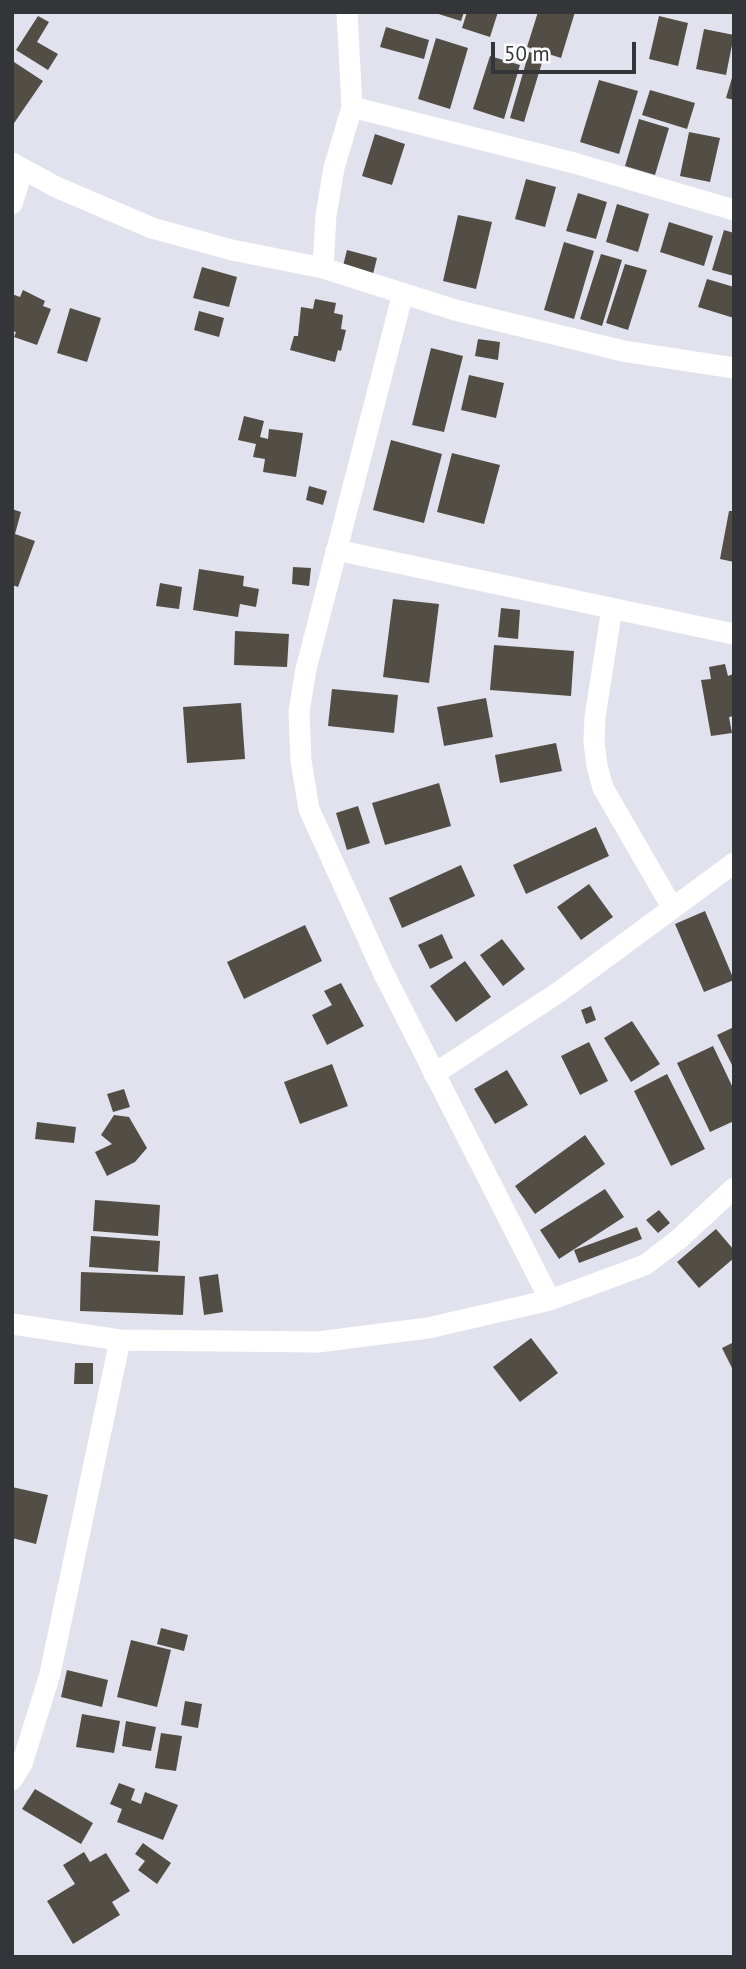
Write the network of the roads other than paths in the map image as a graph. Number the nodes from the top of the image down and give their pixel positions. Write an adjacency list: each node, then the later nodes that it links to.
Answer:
1 (347, 12): 2 (street)
2 (352, 107): 5 (street); 6 (street)
3 (18, 166): 4 (street); 6 (street)
4 (12, 204)
5 (734, 210)
6 (323, 268): 7 (street)
7 (403, 293): 8 (street); 9 (street)
8 (734, 368)
9 (336, 550): 10 (street); 14 (street)
10 (612, 608): 11 (street); 13 (street)
11 (734, 634)
12 (734, 863): 13 (street)
13 (672, 907): 14 (street)
14 (434, 1073): 16 (street)
15 (734, 1188): 16 (street)
16 (550, 1300): 18 (street)
17 (12, 1324): 18 (street)
18 (120, 1340): 19 (street)
19 (12, 1780)

